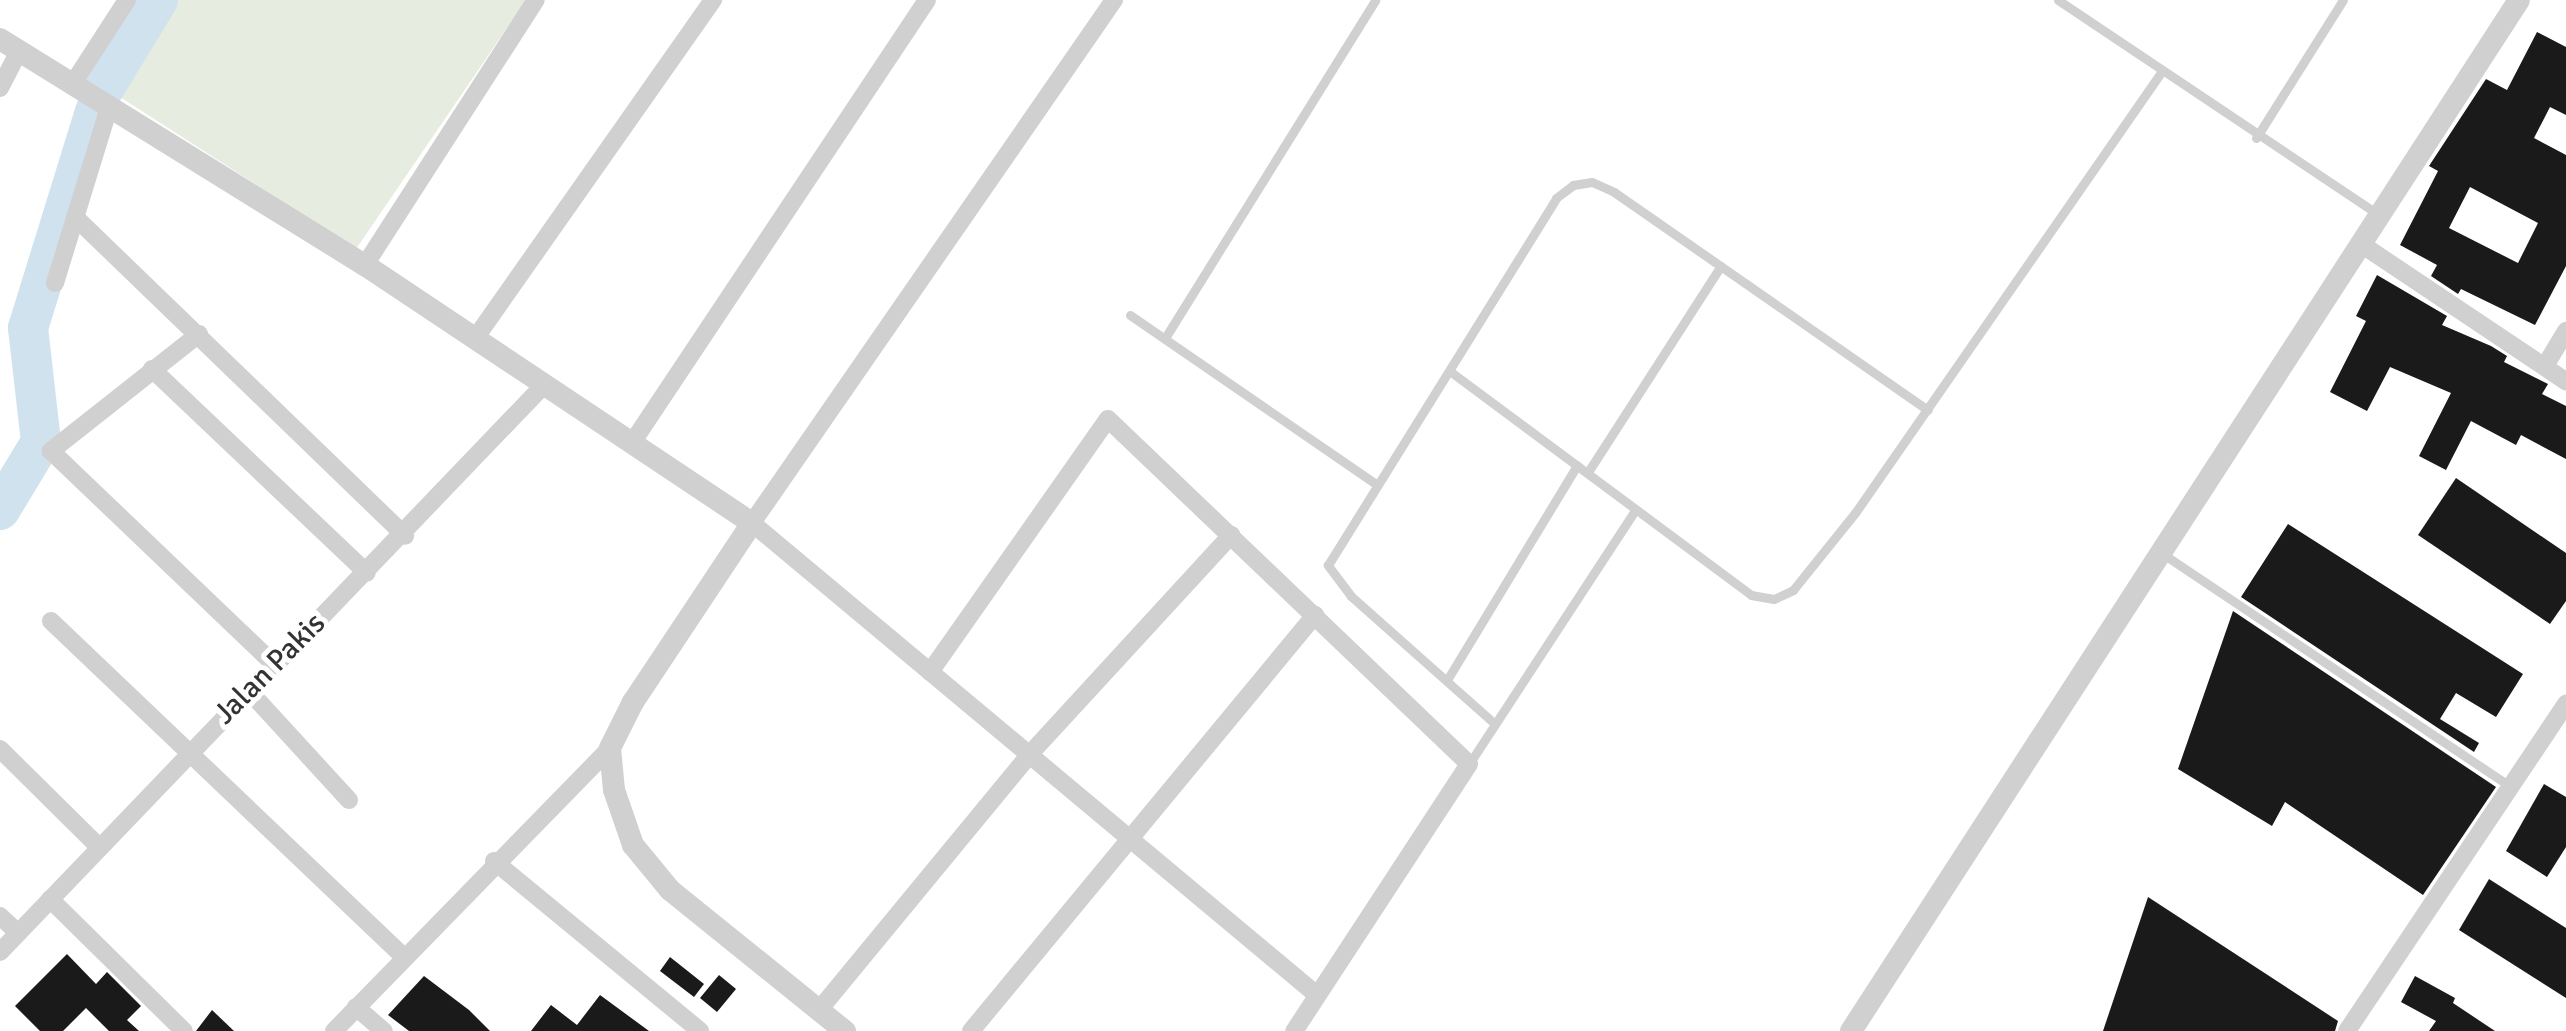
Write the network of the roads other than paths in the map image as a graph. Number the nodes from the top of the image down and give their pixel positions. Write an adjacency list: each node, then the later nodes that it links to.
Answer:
1 (126, 0): 12 (street)
2 (536, 0): 19 (street)
3 (713, 0): 26 (street)
4 (926, 0): 33 (street)
5 (1114, 0): 38 (street)
6 (1375, 0): 25 (lane)
7 (2058, 0): 11 (lane)
8 (2343, 0): 15 (lane)
9 (2519, 0): 16 (street)
10 (9, 45): 12 (street); 13 (street)
11 (2162, 71): 15 (lane); 32 (lane)
12 (72, 85): 14 (street)
13 (0, 88)
14 (109, 107): 17 (street); 19 (street)
15 (2256, 138): 16 (lane)
16 (2379, 216): 18 (street)
17 (75, 218): 21 (street); 24 (street)
18 (2361, 244): 27 (street); 41 (street)
19 (365, 265): 26 (street)
20 (1721, 266): 29 (lane); 32 (lane); 35 (lane)
21 (54, 284)
22 (1130, 315): 25 (lane)
23 (2566, 331): 27 (street)
24 (198, 334): 28 (street); 40 (street)
25 (1165, 338): 36 (lane)
26 (474, 340): 31 (street)
27 (2544, 366): 30 (street)
28 (152, 369): 42 (street); 45 (street)
29 (1451, 372): 34 (lane); 36 (lane)
30 (2566, 381)
31 (542, 388): 33 (street); 40 (street, Jalan Pakis)
32 (1928, 410): 37 (lane)
33 (632, 443): 38 (street)
34 (1577, 465): 35 (lane); 47 (lane)
35 (1588, 472): 37 (lane)
36 (1376, 484): 47 (lane)
37 (1635, 510): 50 (lane)
38 (752, 523): 46 (street); 52 (street)
39 (1231, 535): 43 (street); 46 (street); 54 (street)
40 (405, 536): 42 (street, Jalan Pakis)
41 (2160, 552): 56 (lane); 77 (street)
42 (368, 572): 45 (street, Jalan Pakis)
43 (1314, 615): 55 (street); 58 (street)
44 (51, 621): 53 (street)
45 (273, 663): 48 (street, Jalan Pakis)
46 (930, 672): 54 (street)
47 (1448, 680): 50 (lane)
48 (248, 691): 53 (street, Jalan Pakis); 57 (street)
49 (2566, 704): 56 (street)
50 (1495, 724): 55 (lane)
51 (0, 748): 59 (street)
52 (610, 748): 60 (street); 68 (street)
53 (186, 752): 59 (street, Jalan Pakis); 65 (street)
54 (1029, 755): 58 (street); 68 (street)
55 (1469, 764): 66 (street)
56 (2511, 787): 69 (street)
57 (350, 800)
58 (1130, 841): 66 (street); 75 (street)
59 (99, 847): 61 (street, Jalan Pakis)
60 (494, 861): 65 (street); 73 (street)
61 (50, 899): 63 (street, Jalan Pakis); 70 (street)
62 (0, 916): 63 (street)
63 (18, 932): 64 (street, Jalan Pakis)
64 (0, 952)
65 (404, 957): 67 (street)
66 (1318, 995): 76 (street)
67 (356, 1006): 71 (street); 72 (street)
68 (819, 1010): 74 (street)
69 (2351, 1025): 78 (street)
70 (184, 1031)
71 (334, 1031)
72 (384, 1031)
73 (700, 1031)
74 (845, 1031)
75 (971, 1031)
76 (1294, 1031)
77 (1852, 1031)
78 (2374, 1031)

